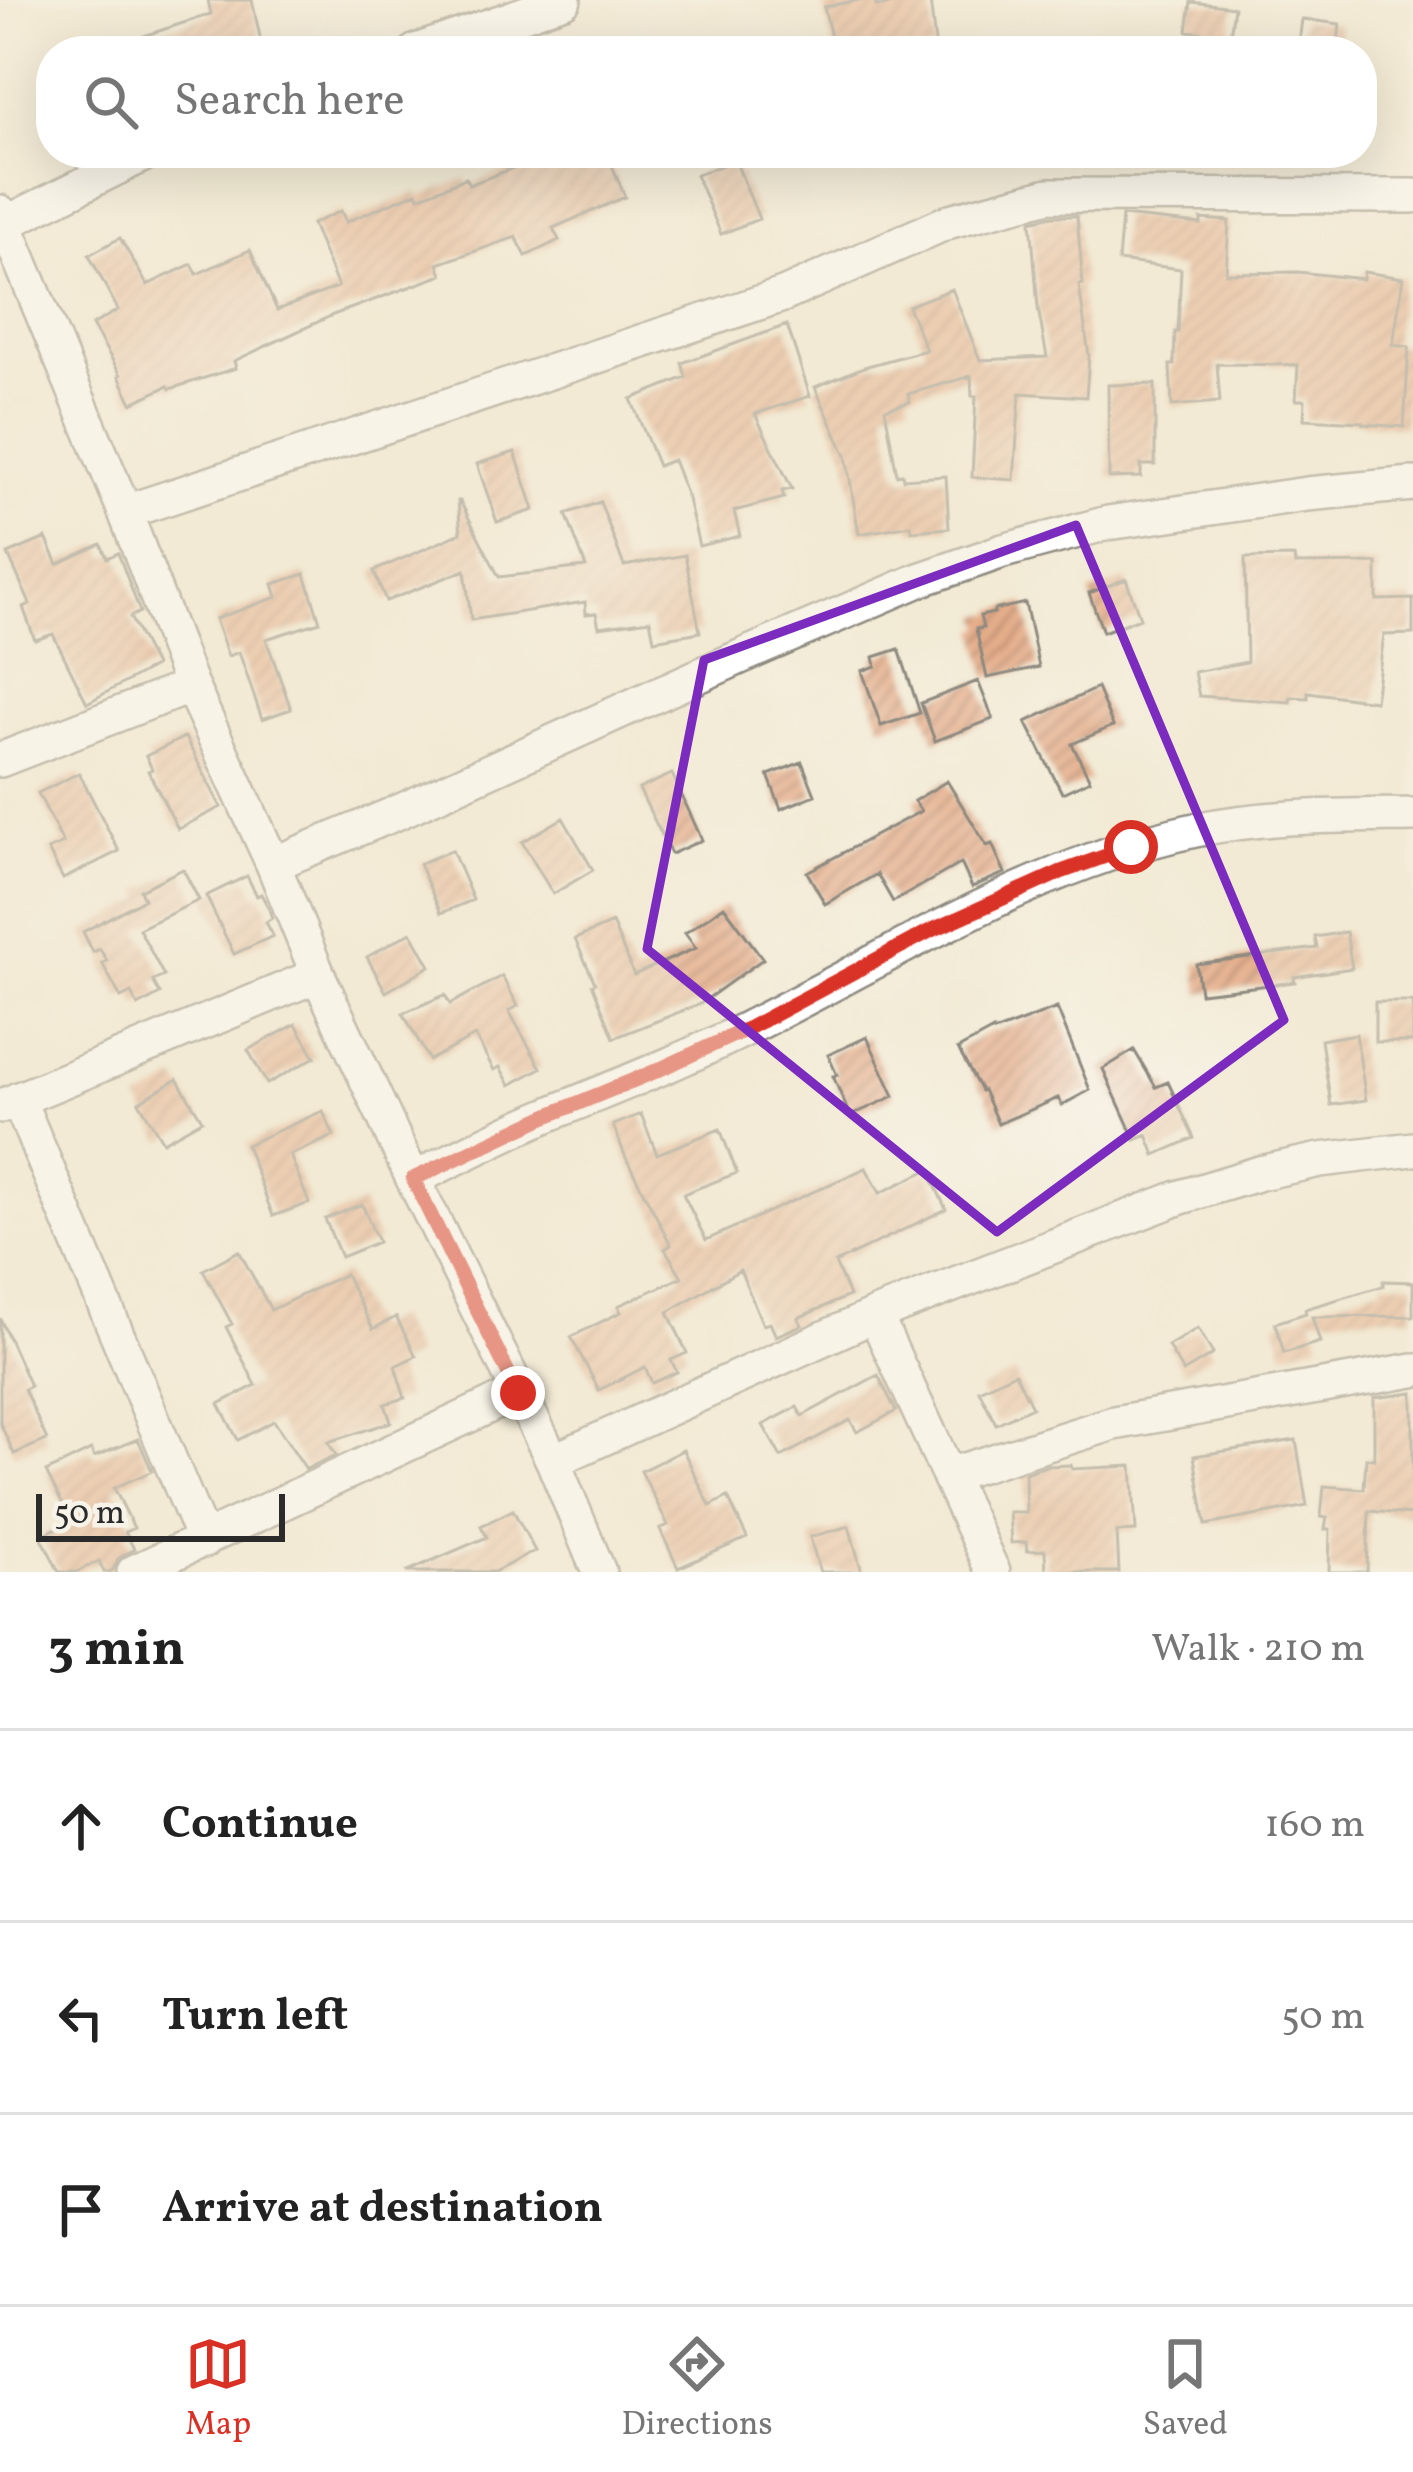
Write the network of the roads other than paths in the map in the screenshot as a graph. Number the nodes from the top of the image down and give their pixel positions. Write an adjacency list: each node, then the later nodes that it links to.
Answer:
1 (564, 0): 2 (street)
2 (460, 36)
3 (115, 168): 5 (street)
4 (1413, 196): 7 (street)
5 (2, 220): 7 (street)
6 (1413, 484): 11 (street)
7 (124, 512): 8 (street)
8 (191, 686): 9 (street); 11 (street)
9 (0, 760)
10 (1413, 814): 15 (street)
11 (273, 864): 12 (street)
12 (318, 975): 13 (street); 15 (street)
13 (9, 1103): 21 (street)
14 (1413, 1149): 16 (street)
15 (413, 1179): 18 (street)
16 (875, 1315): 19 (street); 20 (street)
17 (1413, 1370): 20 (street)
18 (518, 1393): 19 (street); 21 (street)
19 (553, 1461): 23 (street)
20 (949, 1475): 24 (street)
21 (204, 1541): 22 (street)
22 (134, 1572)
23 (599, 1572)
24 (993, 1572)

